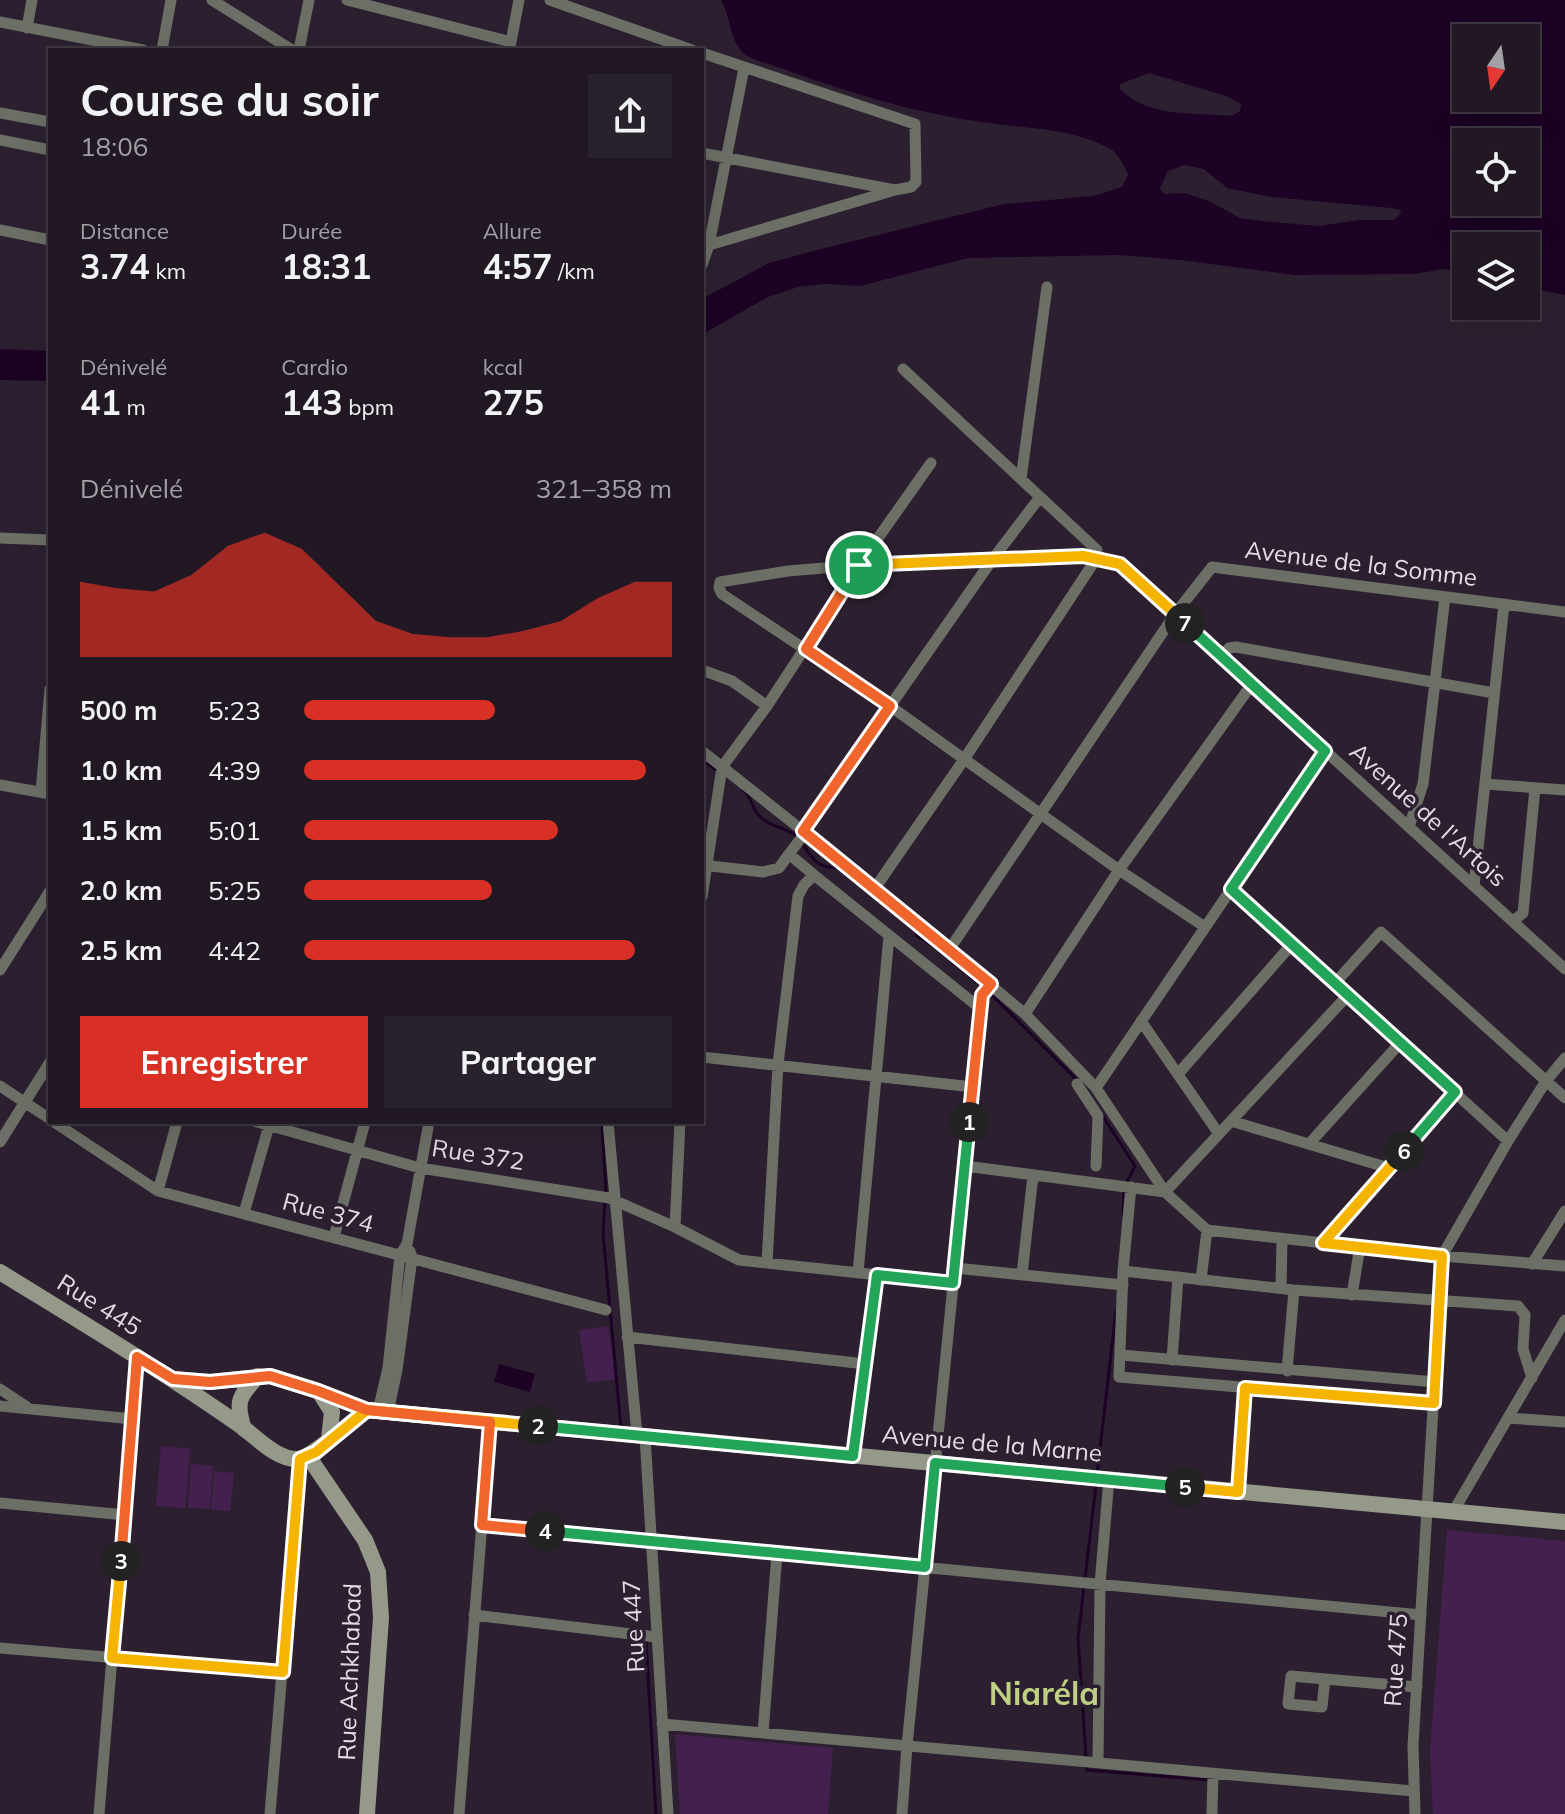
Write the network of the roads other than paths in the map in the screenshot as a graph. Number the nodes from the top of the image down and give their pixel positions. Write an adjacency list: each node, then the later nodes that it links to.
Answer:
1 (32, 0): 9 (street)
2 (171, 0): 12 (street)
3 (212, 0): 13 (street)
4 (309, 0): 14 (street)
5 (347, 0): 10 (street)
6 (519, 0): 10 (street)
7 (550, 0): 15 (street)
8 (0, 22): 9 (street)
9 (27, 28): 11 (street)
10 (510, 46)
11 (132, 48)
12 (162, 48)
13 (289, 48)
14 (299, 48)
15 (686, 48)
16 (704, 54): 17 (street)
17 (744, 68): 23 (street); 24 (street)
18 (0, 113): 19 (street)
19 (48, 122)
20 (0, 140): 21 (street)
21 (48, 150)
22 (704, 153): 23 (street)
23 (726, 158): 24 (street); 27 (street)
24 (895, 190): 27 (street)
25 (0, 230): 26 (street)
26 (48, 240)
27 (706, 244)
28 (1047, 287): 31 (street)
29 (903, 369): 31 (street)
30 (931, 463): 37 (street)
31 (1021, 479): 32 (street)
32 (1040, 497): 35 (street); 36 (street)
33 (0, 538): 34 (street)
34 (48, 540)
35 (1096, 559): 36 (street); 41 (street, Avenue de l'Artois); 53 (street)
36 (992, 560): 37 (street); 49 (street)
37 (859, 565): 42 (street); 42 (street)
38 (1445, 597): 39 (street, Avenue de la Somme); 41 (street, Avenue de la Somme); 45 (street)
39 (1504, 604): 40 (street, Avenue de la Somme); 47 (street)
40 (1565, 612)
41 (1175, 614): 43 (street, Avenue de l'Artois); 60 (street)
42 (806, 649): 48 (street); 49 (street)
43 (1221, 656): 45 (street); 46 (street, Avenue de l'Artois)
44 (704, 671): 48 (street)
45 (1436, 683): 47 (street); 61 (street)
46 (1252, 684): 51 (street, Avenue de l'Artois); 65 (street)
47 (1494, 693): 55 (street)
48 (767, 706): 54 (street)
49 (890, 706): 53 (street); 62 (street)
50 (48, 741): 59 (street)
51 (1325, 751): 61 (street, Avenue de l'Artois); 69 (street)
52 (704, 754): 54 (street)
53 (965, 758): 60 (street); 68 (street)
54 (720, 774): 62 (street); 64 (street)
55 (1485, 784): 57 (street); 67 (street)
56 (0, 785): 59 (street)
57 (1535, 788): 58 (street); 71 (street)
58 (1565, 790)
59 (46, 793)
60 (1040, 813): 65 (street); 75 (street)
61 (1409, 827): 67 (street, Avenue de l'Artois)
62 (804, 832): 63 (street); 68 (street)
63 (789, 854): 64 (street); 66 (street)
64 (704, 865)
65 (1119, 870): 72 (street); 82 (street)
66 (814, 875): 73 (street); 87 (street)
67 (1474, 886): 71 (street, Avenue de l'Artois)
68 (875, 888): 75 (street)
69 (1231, 889): 72 (street); 74 (street)
70 (48, 894): 77 (street)
71 (1513, 921): 76 (street, Avenue de l'Artois)
72 (1205, 927): 83 (street)
73 (889, 936): 81 (street); 90 (street)
74 (1292, 944): 78 (street); 89 (street)
75 (949, 950): 79 (street)
76 (1565, 969)
77 (0, 970)
78 (1335, 983): 80 (street); 91 (street)
79 (987, 989): 81 (street); 82 (street)
80 (1348, 995): 84 (street); 101 (street)
81 (981, 1009): 94 (street)
82 (1025, 1014): 95 (street)
83 (1141, 1021): 89 (street); 95 (street)
84 (1400, 1043): 96 (street); 113 (street)
85 (704, 1057): 87 (street)
86 (1565, 1058): 91 (street)
87 (778, 1064): 90 (street); 134 (street)
88 (48, 1067): 98 (street)
89 (1178, 1074): 110 (street)
90 (875, 1076): 94 (street); 140 (street)
91 (1546, 1081): 97 (street); 111 (street)
92 (1077, 1084): 99 (street)
93 (0, 1086): 98 (street, Rue 374)
94 (973, 1087): 115 (street)
95 (1096, 1088): 99 (street)
96 (1455, 1092): 111 (street); 118 (street)
97 (1565, 1098)
98 (25, 1103): 100 (street, Rue 374); 112 (street)
99 (1104, 1112): 116 (street); 122 (street)
100 (48, 1118)
101 (1231, 1121): 110 (street); 113 (street)
102 (57, 1124): 121 (street, Rue 374)
103 (176, 1124): 121 (street)
104 (265, 1124): 125 (street)
105 (268, 1124): 114 (street, Rue 372)
106 (364, 1124): 114 (street)
107 (429, 1124): 117 (street)
108 (608, 1124): 123 (street, Rue 447)
109 (680, 1124): 126 (street)
110 (1219, 1134): 122 (street)
111 (1508, 1141): 133 (street)
112 (0, 1142)
113 (1309, 1144): 118 (street)
114 (357, 1150): 117 (street, Rue 372); 128 (street)
115 (965, 1166): 119 (street); 137 (street)
116 (1096, 1166)
117 (420, 1168): 123 (street, Rue 372); 132 (street)
118 (1389, 1168): 130 (street)
119 (1033, 1175): 120 (street); 142 (street)
120 (1131, 1187): 122 (street); 138 (street)
121 (158, 1191): 125 (street, Rue 374)
122 (1165, 1192): 127 (street)
123 (609, 1198): 126 (street, Rue 372); 153 (street, Rue 447)
124 (1565, 1211): 135 (street)
125 (244, 1213): 128 (street, Rue 374)
126 (675, 1227): 134 (street, Rue 372)
127 (1207, 1230): 129 (street); 144 (street)
128 (334, 1237): 132 (street, Rue 374)
129 (1282, 1239): 130 (street); 147 (street)
130 (1323, 1243): 131 (street)
131 (1360, 1246): 133 (street); 149 (street)
132 (407, 1252): 151 (street, Rue 374); 169 (street)
133 (1442, 1256): 135 (street); 150 (street, Rue 475)
134 (767, 1263): 140 (street, Rue 372)
135 (1532, 1264): 136 (street)
136 (1565, 1266)
137 (955, 1268): 142 (street); 145 (street)
138 (1123, 1271): 143 (street); 146 (street)
139 (0, 1272): 155 (street, Rue 445)
140 (858, 1273): 141 (street, Rue 372)
141 (877, 1275): 145 (street, Rue 372); 157 (street)
142 (1022, 1275): 146 (street)
143 (1178, 1277): 144 (street); 156 (street)
144 (1201, 1280): 147 (street)
145 (953, 1283): 179 (street)
146 (1123, 1285): 154 (street)
147 (1281, 1288): 148 (street)
148 (1294, 1290): 149 (street); 158 (street)
149 (1352, 1295): 150 (street)
150 (1440, 1302): 160 (street); 162 (street, Rue 475)
151 (606, 1310)
152 (1565, 1320): 160 (street)
153 (627, 1337): 157 (street); 175 (street, Rue 447)
154 (1121, 1355): 156 (street); 163 (street)
155 (137, 1357): 161 (street, Rue 445); 171 (street)
156 (1172, 1360): 158 (street)
157 (865, 1364): 177 (street)
158 (1287, 1371): 162 (street)
159 (258, 1376): 161 (street); 165 (street); 174 (street)
160 (1532, 1378): 170 (street)
161 (173, 1379): 174 (street, Rue 445)
162 (1436, 1382): 166 (street, Rue 475)
163 (1245, 1388): 166 (street); 181 (street)
164 (0, 1389): 168 (street)
165 (318, 1391): 169 (street, Avenue de la Marne); 176 (street)
166 (1434, 1403): 183 (street, Rue 475)
167 (0, 1406): 168 (street)
168 (31, 1409): 171 (street)
169 (378, 1411): 172 (street, Avenue de la Marne); 176 (street)
170 (1508, 1418): 173 (street); 184 (street)
171 (133, 1419): 185 (street)
172 (490, 1422): 175 (street, Avenue de la Marne); 187 (street)
173 (1565, 1422)
174 (244, 1429): 178 (street)
175 (641, 1436): 177 (street, Avenue de la Marne); 188 (street, Rue 447)
176 (329, 1439): 178 (street)
177 (853, 1456): 179 (street, Avenue de la Marne)
178 (304, 1457): 197 (street); 208 (street, Rue Achkhabad)
179 (935, 1463): 180 (street, Avenue de la Marne); 190 (street)
180 (1109, 1479): 181 (street, Avenue de la Marne); 191 (street)
181 (1238, 1492): 183 (street, Avenue de la Marne)
182 (0, 1503): 185 (street)
183 (1428, 1509): 184 (street, Avenue de la Marne); 193 (street, Rue 475)
184 (1453, 1512): 186 (street, Avenue de la Marne)
185 (125, 1515): 196 (street)
186 (1565, 1522)
187 (482, 1525): 188 (street); 192 (street)
188 (651, 1541): 189 (street); 194 (street, Rue 447)
189 (777, 1553): 190 (street); 201 (street)
190 (925, 1567): 191 (street); 202 (street)
191 (1100, 1584): 193 (street); 203 (street)
192 (474, 1615): 194 (street); 209 (street)
193 (1421, 1615): 199 (street, Rue 475)
194 (656, 1637): 200 (street, Rue 447)
195 (0, 1648): 196 (street)
196 (112, 1658): 197 (street); 206 (street)
197 (283, 1672): 207 (street)
198 (1325, 1679): 199 (street)
199 (1417, 1687): 205 (street, Rue 475)
200 (662, 1724): 201 (street); 210 (street, Rue 447)
201 (763, 1733): 202 (street)
202 (907, 1746): 203 (street); 211 (street)
203 (1098, 1763): 204 (street)
204 (1213, 1774): 205 (street); 212 (street)
205 (1413, 1791): 213 (street, Rue 475)
206 (99, 1814)
207 (270, 1814)
208 (367, 1814)
209 (459, 1814)
210 (668, 1814)
211 (902, 1814)
212 (1212, 1814)
213 (1415, 1814)

